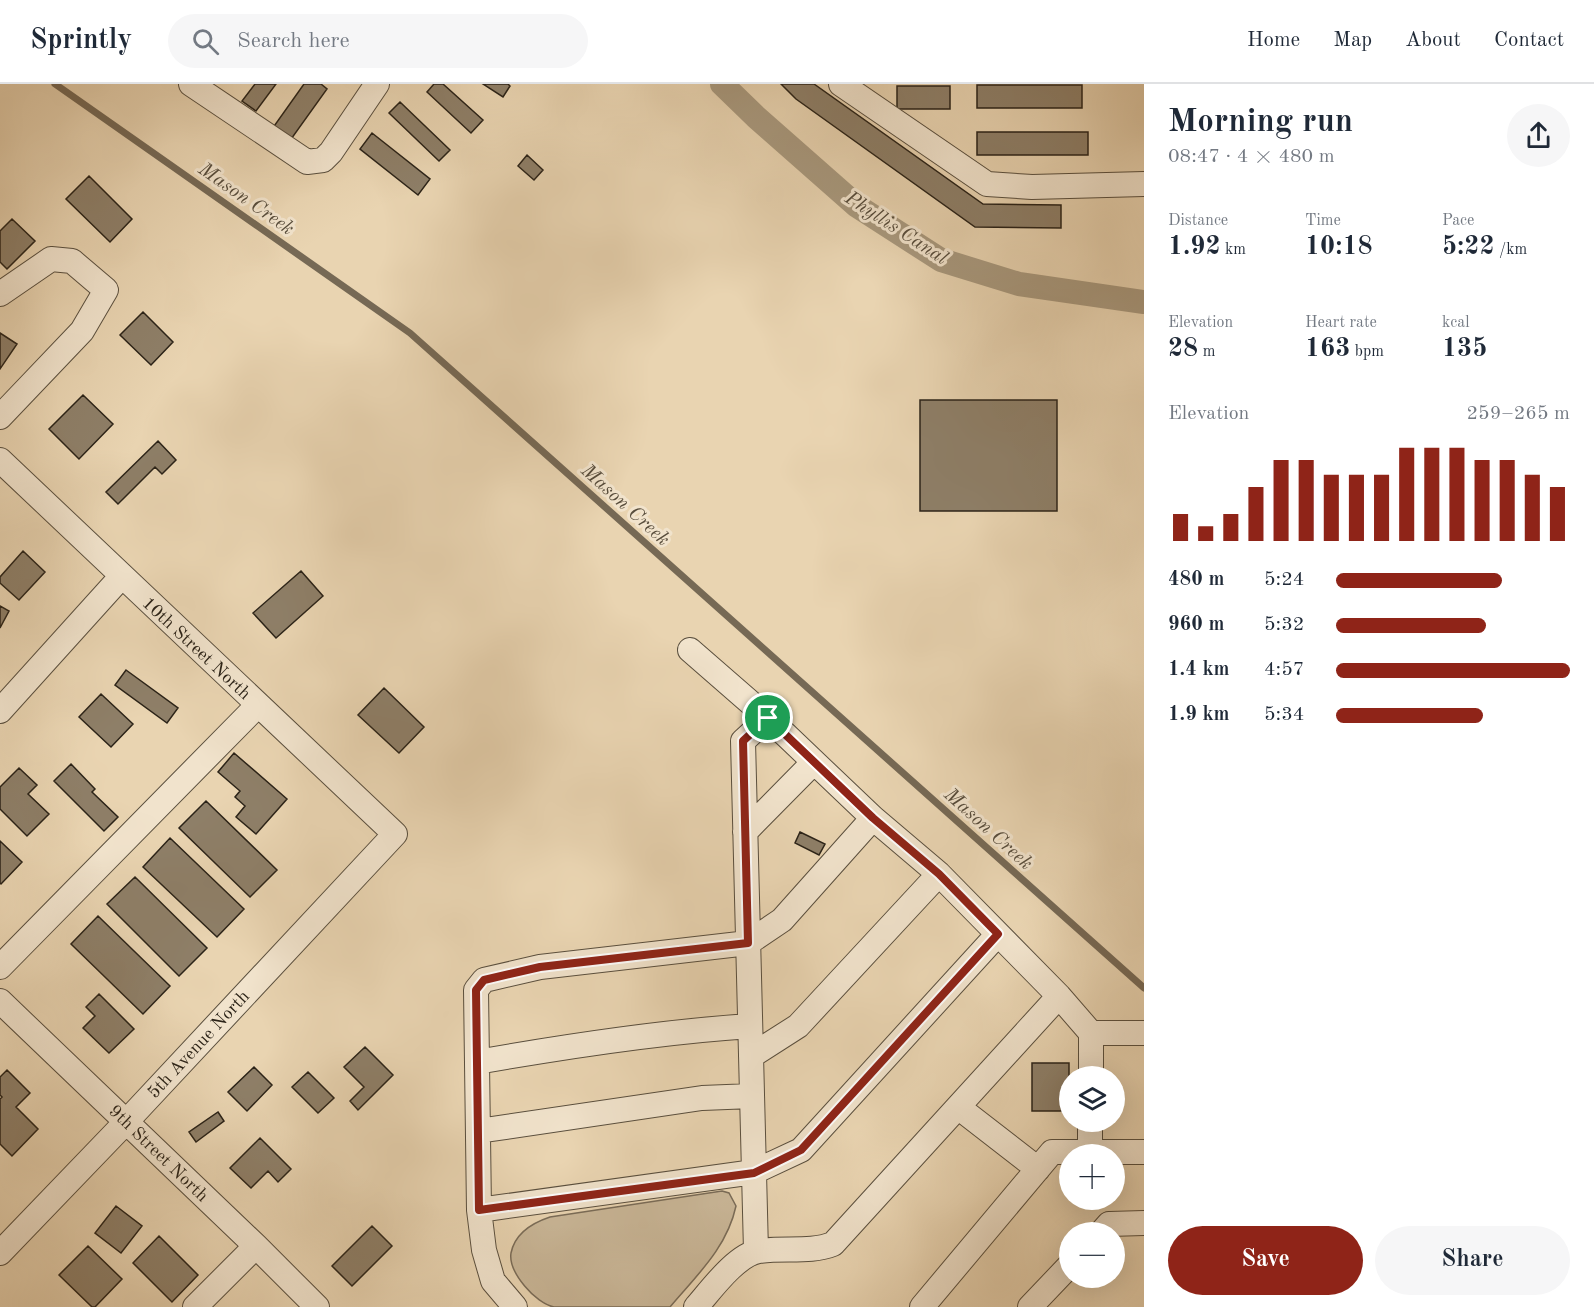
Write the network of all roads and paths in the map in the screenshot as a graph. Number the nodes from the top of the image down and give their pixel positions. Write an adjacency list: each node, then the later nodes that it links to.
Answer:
1 (191, 84): 2 (street)
2 (377, 84)
3 (841, 84): 4 (street)
4 (1144, 184)
5 (0, 294): 6 (street)
6 (0, 417)
7 (0, 460): 8 (street, 10th Street North)
8 (121, 577): 10 (street, 10th Street North); 11 (street)
9 (690, 650): 12 (street)
10 (258, 705): 16 (street, 10th Street North); 20 (street)
11 (0, 711)
12 (768, 718): 13 (street); 15 (street)
13 (814, 762): 14 (street); 15 (street)
14 (873, 818): 17 (street); 19 (street)
15 (745, 832): 19 (street)
16 (395, 834): 31 (street, 5th Avenue North)
17 (939, 874): 18 (street); 26 (street)
18 (998, 934): 21 (street); 37 (street)
19 (748, 943): 23 (street); 27 (street)
20 (0, 967)
21 (1059, 996): 24 (street); 30 (street)
22 (0, 1001): 31 (street, 9th Street North)
23 (750, 1026): 26 (street); 27 (street)
24 (1091, 1033): 25 (street); 28 (street)
25 (1144, 1033)
26 (751, 1056): 29 (street)
27 (477, 1062): 32 (street)
28 (1091, 1066)
29 (752, 1096): 32 (street); 37 (street)
30 (958, 1107): 36 (street); 42 (street)
31 (126, 1122): 41 (street, 9th Street North); 43 (street, 5th Avenue North)
32 (478, 1131): 38 (street)
33 (1059, 1152): 36 (street)
34 (1125, 1152): 35 (street)
35 (1144, 1152)
36 (1038, 1169): 49 (street)
37 (754, 1173): 38 (street); 42 (street)
38 (479, 1210): 47 (street)
39 (1144, 1223): 40 (street)
40 (1125, 1224)
41 (256, 1245): 45 (street); 46 (street, 9th Street North)
42 (756, 1251): 48 (street)
43 (0, 1253)
44 (1059, 1277): 50 (street)
45 (195, 1307)
46 (317, 1307)
47 (514, 1307)
48 (696, 1307)
49 (922, 1307)
50 (1030, 1307)

